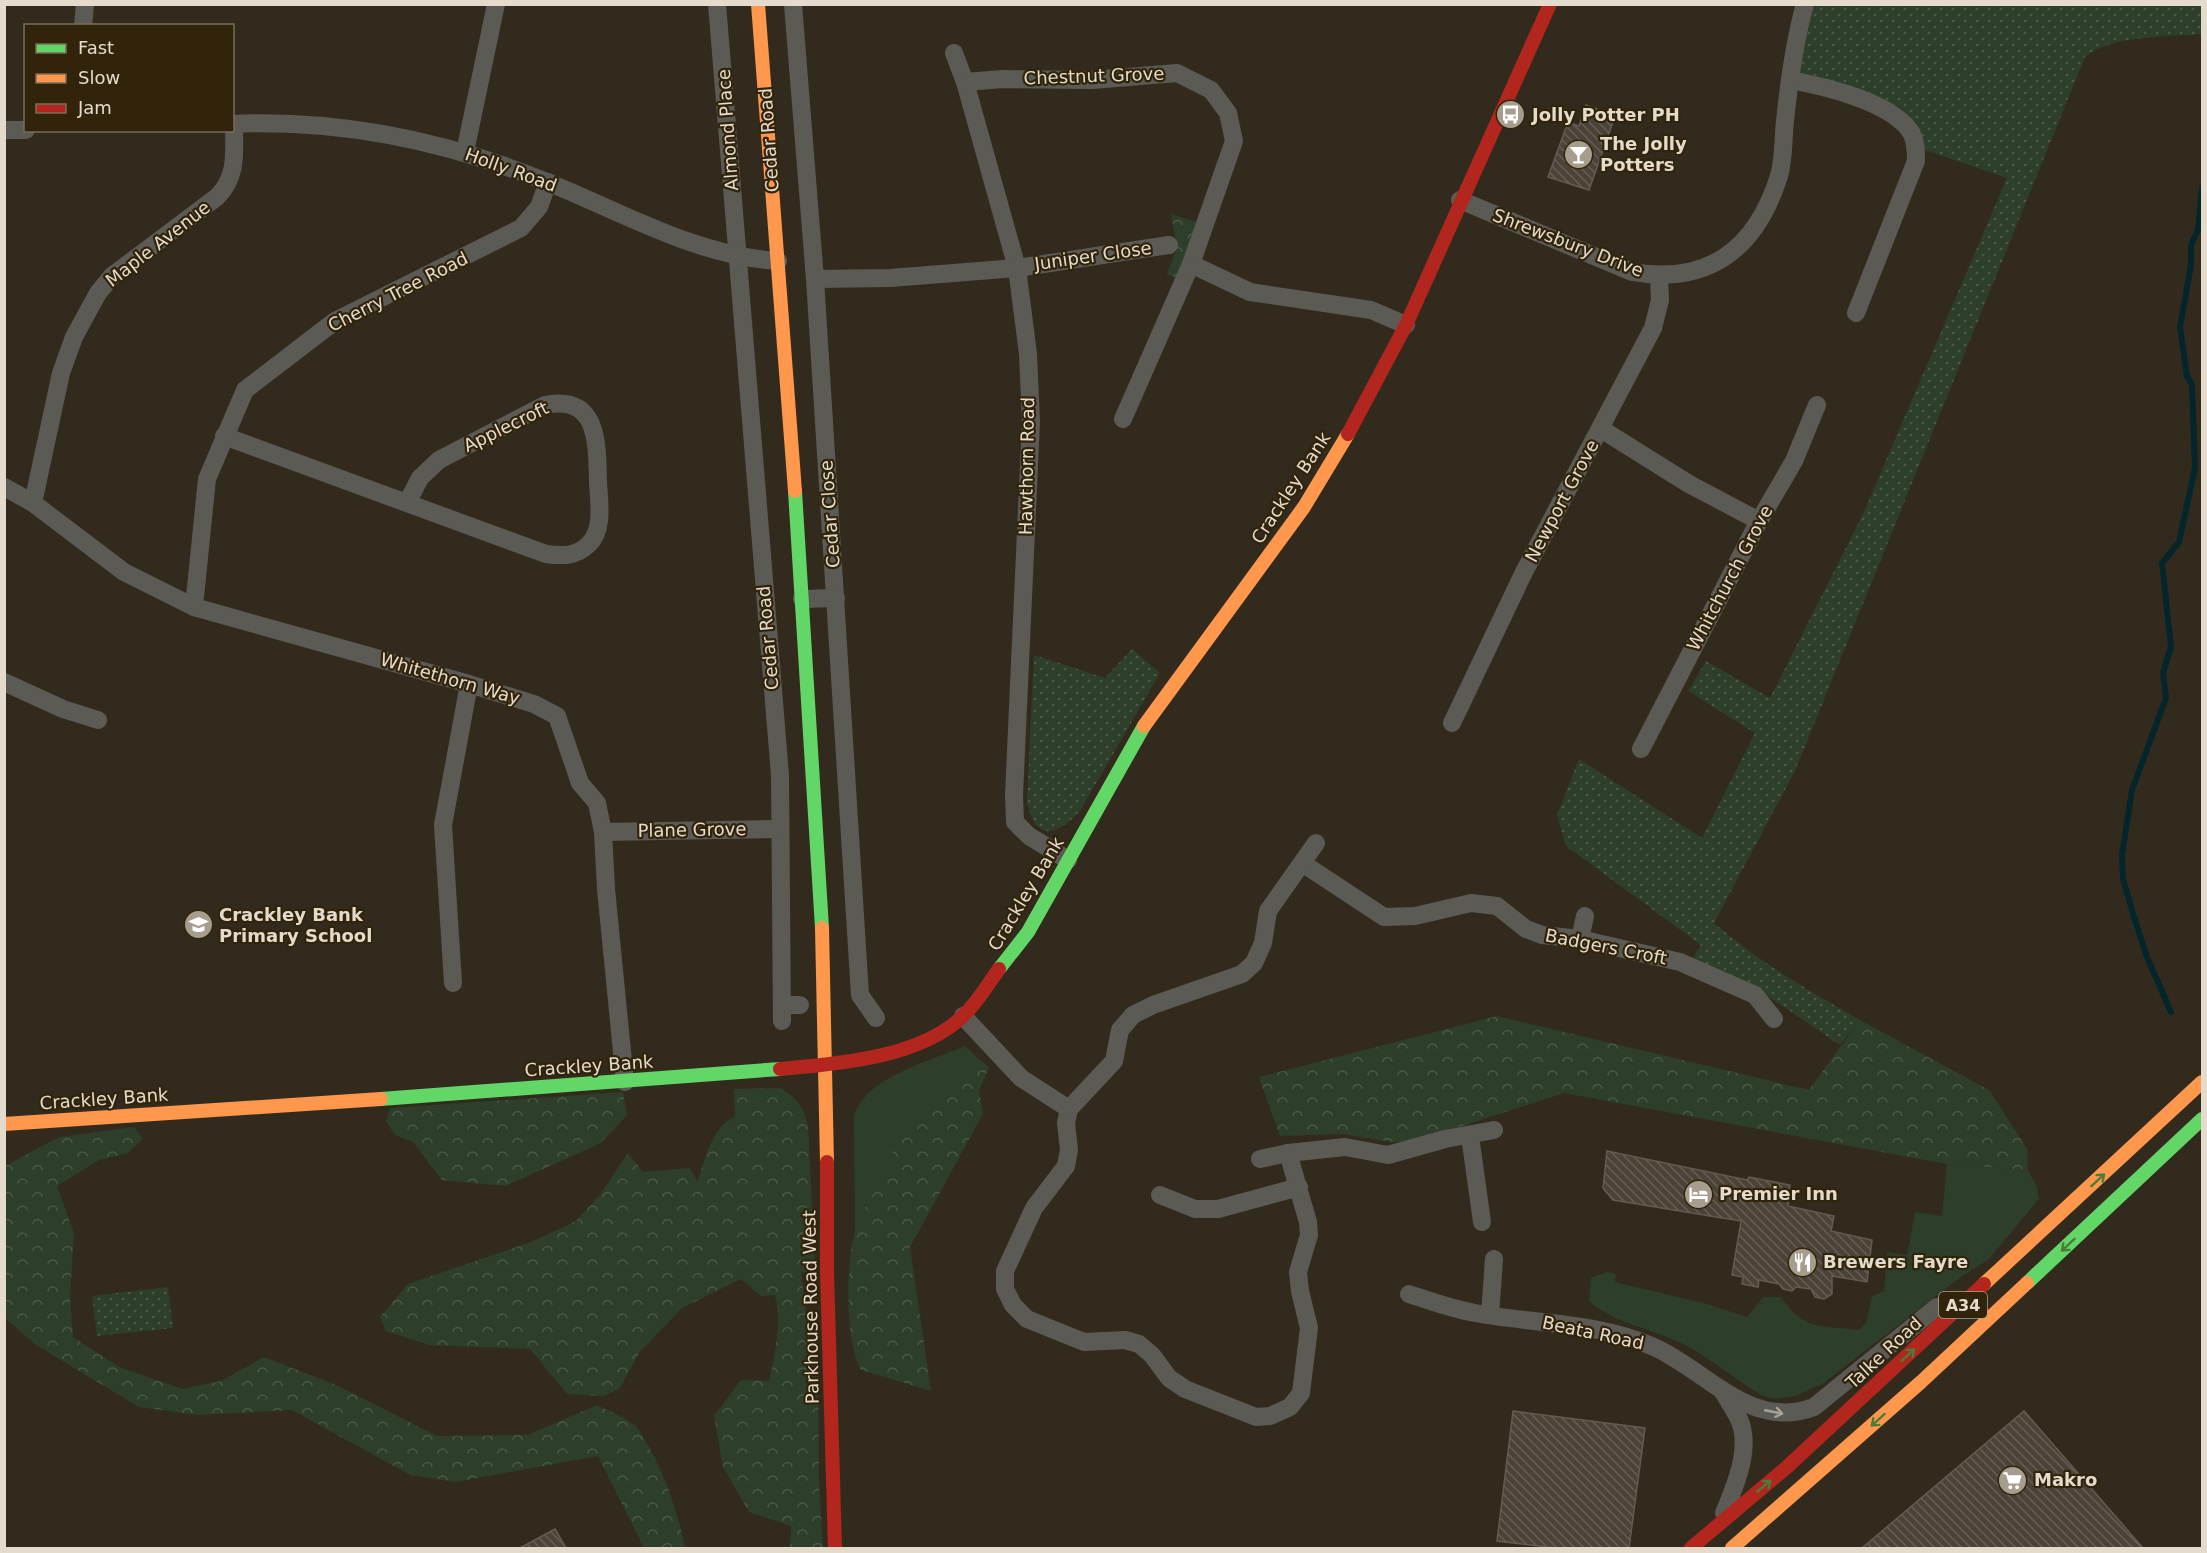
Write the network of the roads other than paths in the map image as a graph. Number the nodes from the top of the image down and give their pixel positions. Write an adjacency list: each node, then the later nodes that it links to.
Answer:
1 (85, 4): 8 (street)
2 (496, 4): 16 (street)
3 (717, 4): 20 (street, Almond Place)
4 (758, 4): 21 (main road, Cedar Road)
5 (793, 4): 25 (street, Cedar Close)
6 (1550, 4): 18 (main road, Crackley Bank)
7 (1805, 4): 10 (street, Shrewsbury Drive)
8 (83, 24)
9 (954, 53): 11 (street, Hawthorn Road)
10 (1790, 80): 24 (street, Shrewsbury Drive); 26 (street)
11 (965, 82): 22 (street, Chestnut Grove); 23 (street, Hawthorn Road)
12 (234, 124): 16 (street, Holly Road)
13 (4, 130): 14 (street)
14 (24, 130)
15 (233, 132): 33 (street, Maple Avenue)
16 (465, 152): 17 (street, Holly Road)
17 (548, 182): 20 (street, Holly Road); 31 (street, Cherry Tree Road)
18 (1460, 200): 24 (street, Shrewsbury Drive); 27 (main road, Crackley Bank)
19 (1168, 245): 23 (street, Juniper Close)
20 (737, 256): 21 (street, Holly Road); 44 (street, Cedar Road)
21 (778, 261): 37 (main road, Cedar Road)
22 (1191, 264): 27 (street); 29 (street, Chestnut Grove)
23 (1017, 268): 25 (street); 47 (street, Hawthorn Road)
24 (1659, 276): 30 (street, Newport Grove)
25 (815, 279): 36 (street, Cedar Close)
26 (1856, 314)
27 (1406, 325): 47 (main road, Crackley Bank)
28 (1817, 405): 35 (street, Whitchurch Grove)
29 (1123, 419)
30 (1601, 429): 35 (street); 42 (street, Newport Grove)
31 (224, 436): 34 (street, Applecroft); 38 (street, Cherry Tree Road)
32 (4, 487): 33 (street, Whitethorn Way)
33 (33, 503): 38 (street, Whitethorn Way)
34 (407, 503): 34 (street, Applecroft)
35 (1759, 521): 43 (street, Whitchurch Grove)
36 (836, 598): 37 (street, Cedar Road); 54 (street, Cedar Close)
37 (802, 599): 56 (main road, Cedar Road)
38 (194, 607): 40 (street, Whitethorn Way)
39 (4, 682): 41 (street)
40 (469, 684): 45 (street, Whitethorn Way); 51 (street)
41 (98, 720)
42 (1452, 723)
43 (1641, 749)
44 (780, 829): 45 (street, Plane Grove); 52 (street, Cedar Road)
45 (603, 832): 57 (street, Whitethorn Way)
46 (1316, 843): 48 (street)
47 (1068, 860): 53 (main road, Crackley Bank)
48 (1302, 862): 50 (street, Badgers Croft); 59 (street)
49 (1585, 916): 50 (street)
50 (1580, 939): 55 (street, Badgers Croft)
51 (453, 983)
52 (800, 1005)
53 (963, 1016): 56 (main road, Crackley Bank); 59 (street)
54 (876, 1018)
55 (1774, 1019)
56 (827, 1065): 57 (main road, Crackley Bank); 75 (main road, Parkhouse Road West)
57 (626, 1082): 61 (main road, Crackley Bank)
58 (2202, 1082): 68 (main road, Talke Road / A34, one-way to 58)
59 (1069, 1109): 66 (street)
60 (2202, 1119): 77 (main road, A34, one-way to 77)
61 (4, 1124)
62 (1494, 1130): 63 (street)
63 (1470, 1136): 64 (street); 69 (street)
64 (1288, 1153): 65 (street); 66 (street)
65 (1260, 1159)
66 (1299, 1187): 67 (street)
67 (1160, 1195)
68 (2076, 1202): 73 (street, Beata Road, one-way to 68); 74 (main road, Talke Road / A34, one-way to 68)
69 (1482, 1222)
70 (1494, 1259): 72 (street)
71 (1408, 1294): 72 (street, Beata Road)
72 (1490, 1315): 73 (street, Beata Road)
73 (1721, 1389): 74 (street, Beata Road)
74 (1719, 1524): 76 (main road, Talke Road / A34)
75 (835, 1548)
76 (1691, 1548)
77 (1732, 1548)

